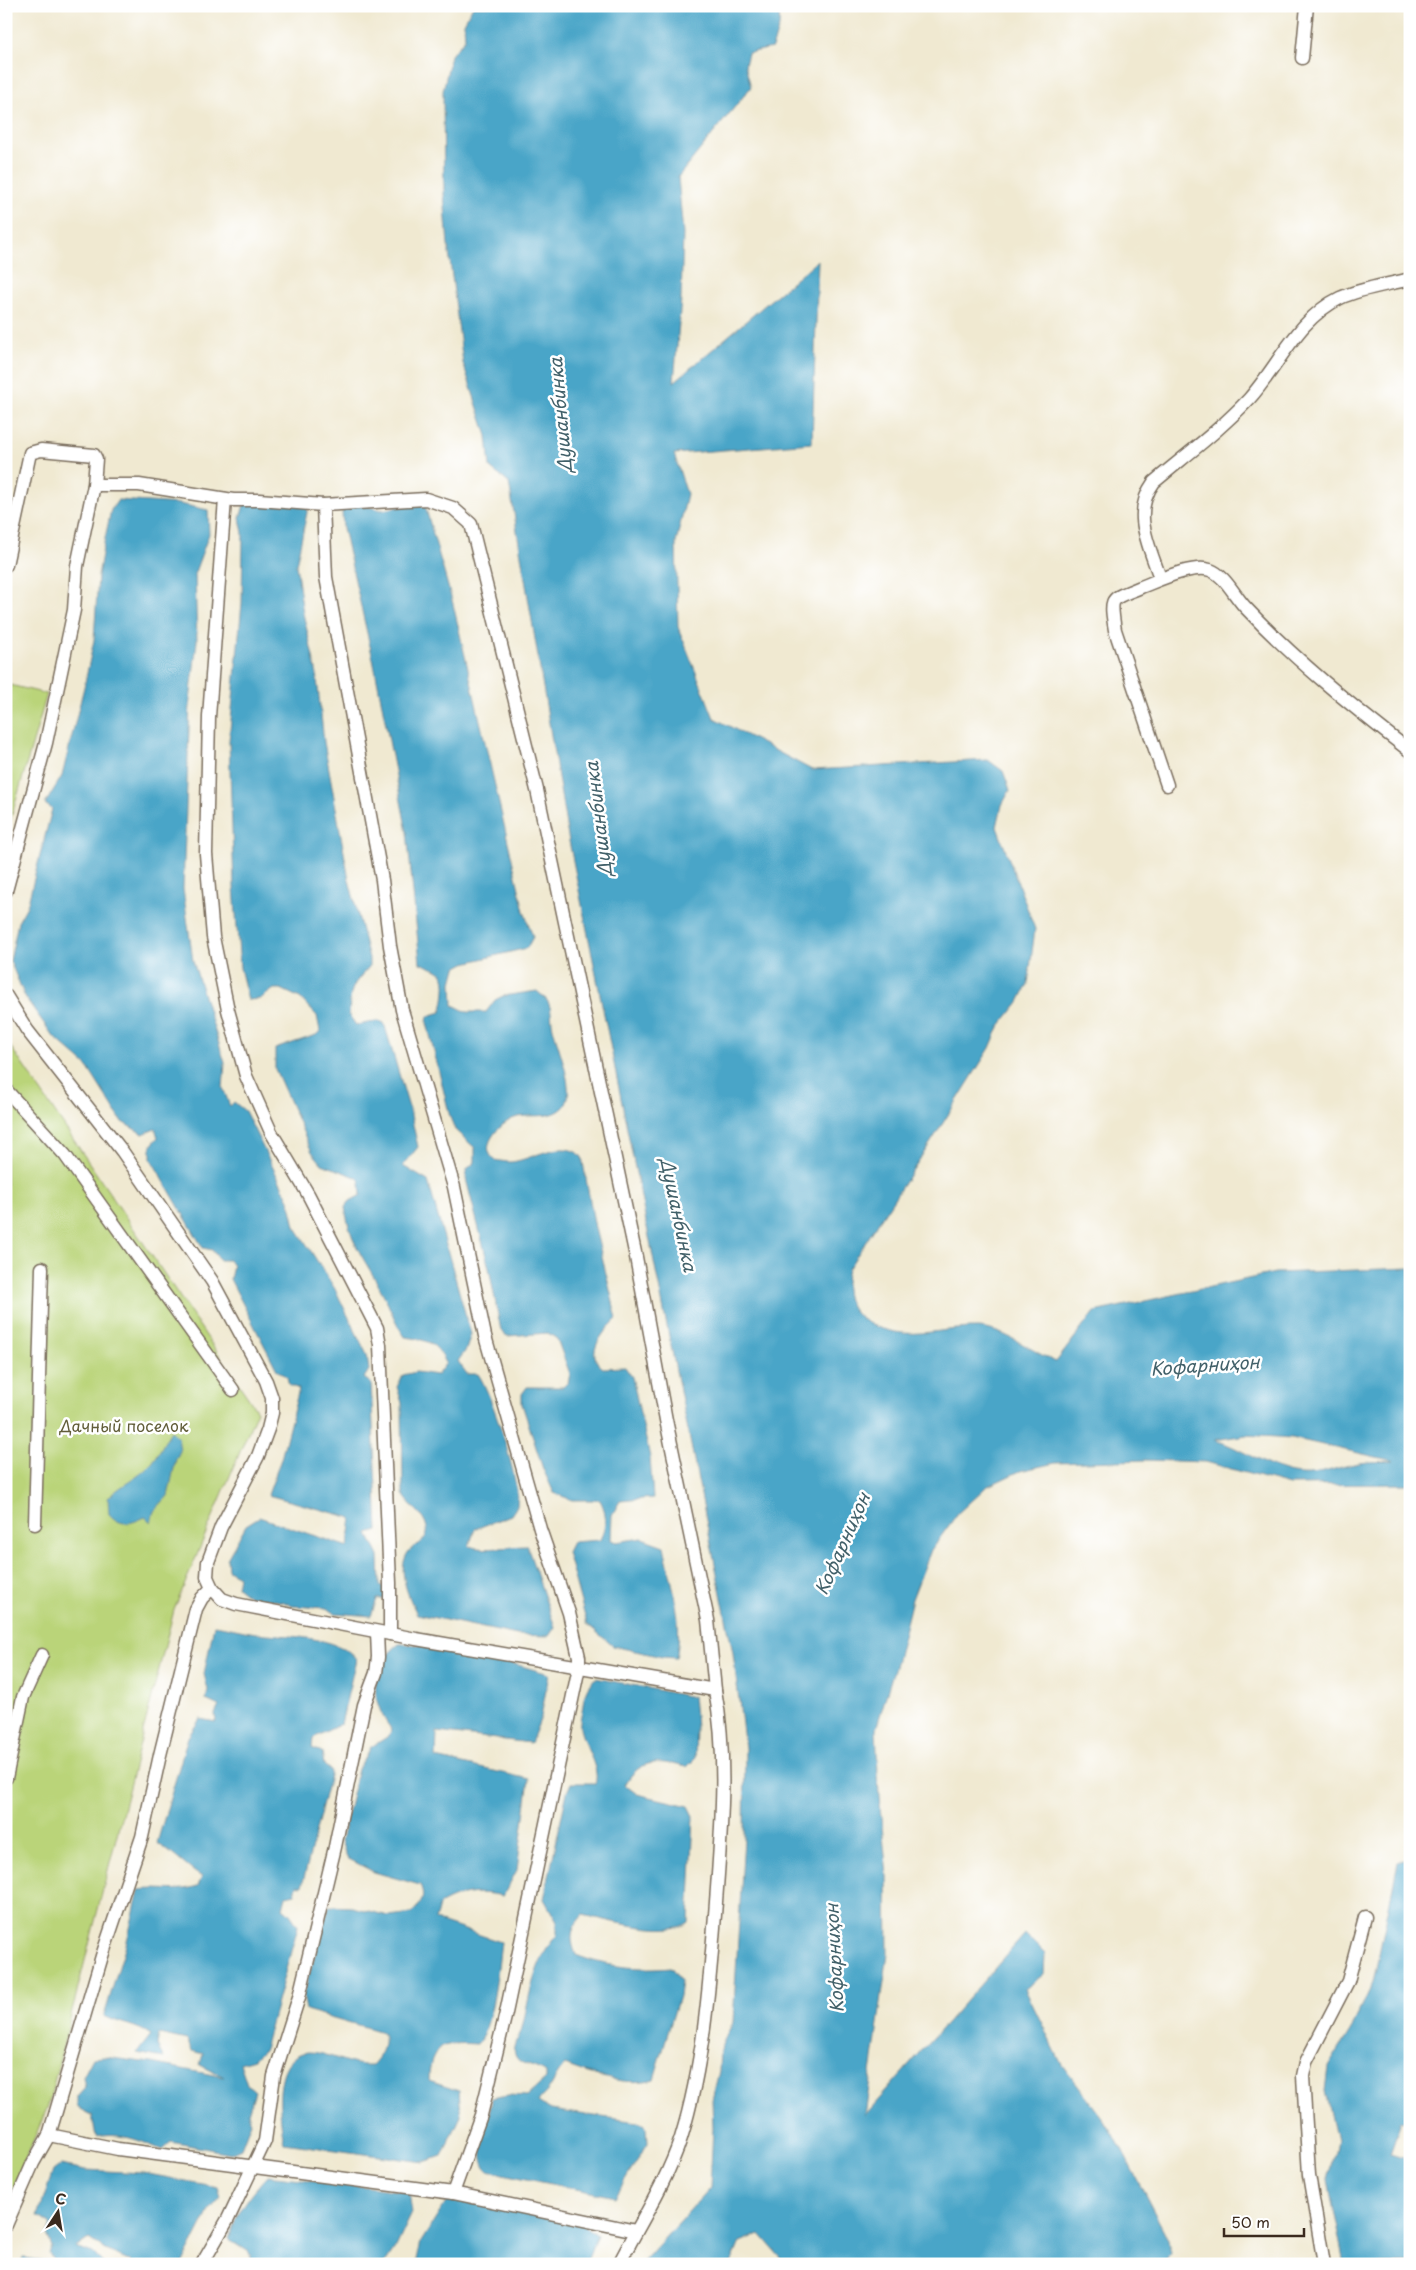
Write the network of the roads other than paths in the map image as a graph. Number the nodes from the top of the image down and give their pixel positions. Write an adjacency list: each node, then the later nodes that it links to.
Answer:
1 (1307, 6): 2 (street)
2 (1302, 58)
3 (1410, 279): 8 (street)
4 (94, 485): 5 (street); 7 (street); 11 (street)
5 (225, 499): 6 (street); 18 (street)
6 (323, 504): 20 (street); 21 (street)
7 (6, 565)
8 (1160, 578): 9 (street); 10 (street)
9 (1410, 750)
10 (1167, 785)
11 (6, 891)
12 (6, 996): 17 (street)
13 (6, 1090): 15 (street)
14 (42, 1268): 16 (street)
15 (233, 1390)
16 (35, 1524)
17 (212, 1588): 18 (street); 24 (street)
18 (383, 1633): 20 (street); 25 (street)
19 (42, 1655): 22 (street)
20 (579, 1667): 21 (street); 26 (street)
21 (715, 1690): 28 (street)
22 (6, 1778)
23 (1365, 1917): 31 (street)
24 (49, 2134): 25 (street); 27 (street)
25 (253, 2167): 26 (street); 29 (street)
26 (453, 2193): 28 (street)
27 (6, 2226)
28 (636, 2231): 30 (street)
29 (202, 2264)
30 (619, 2264)
31 (1324, 2264)

